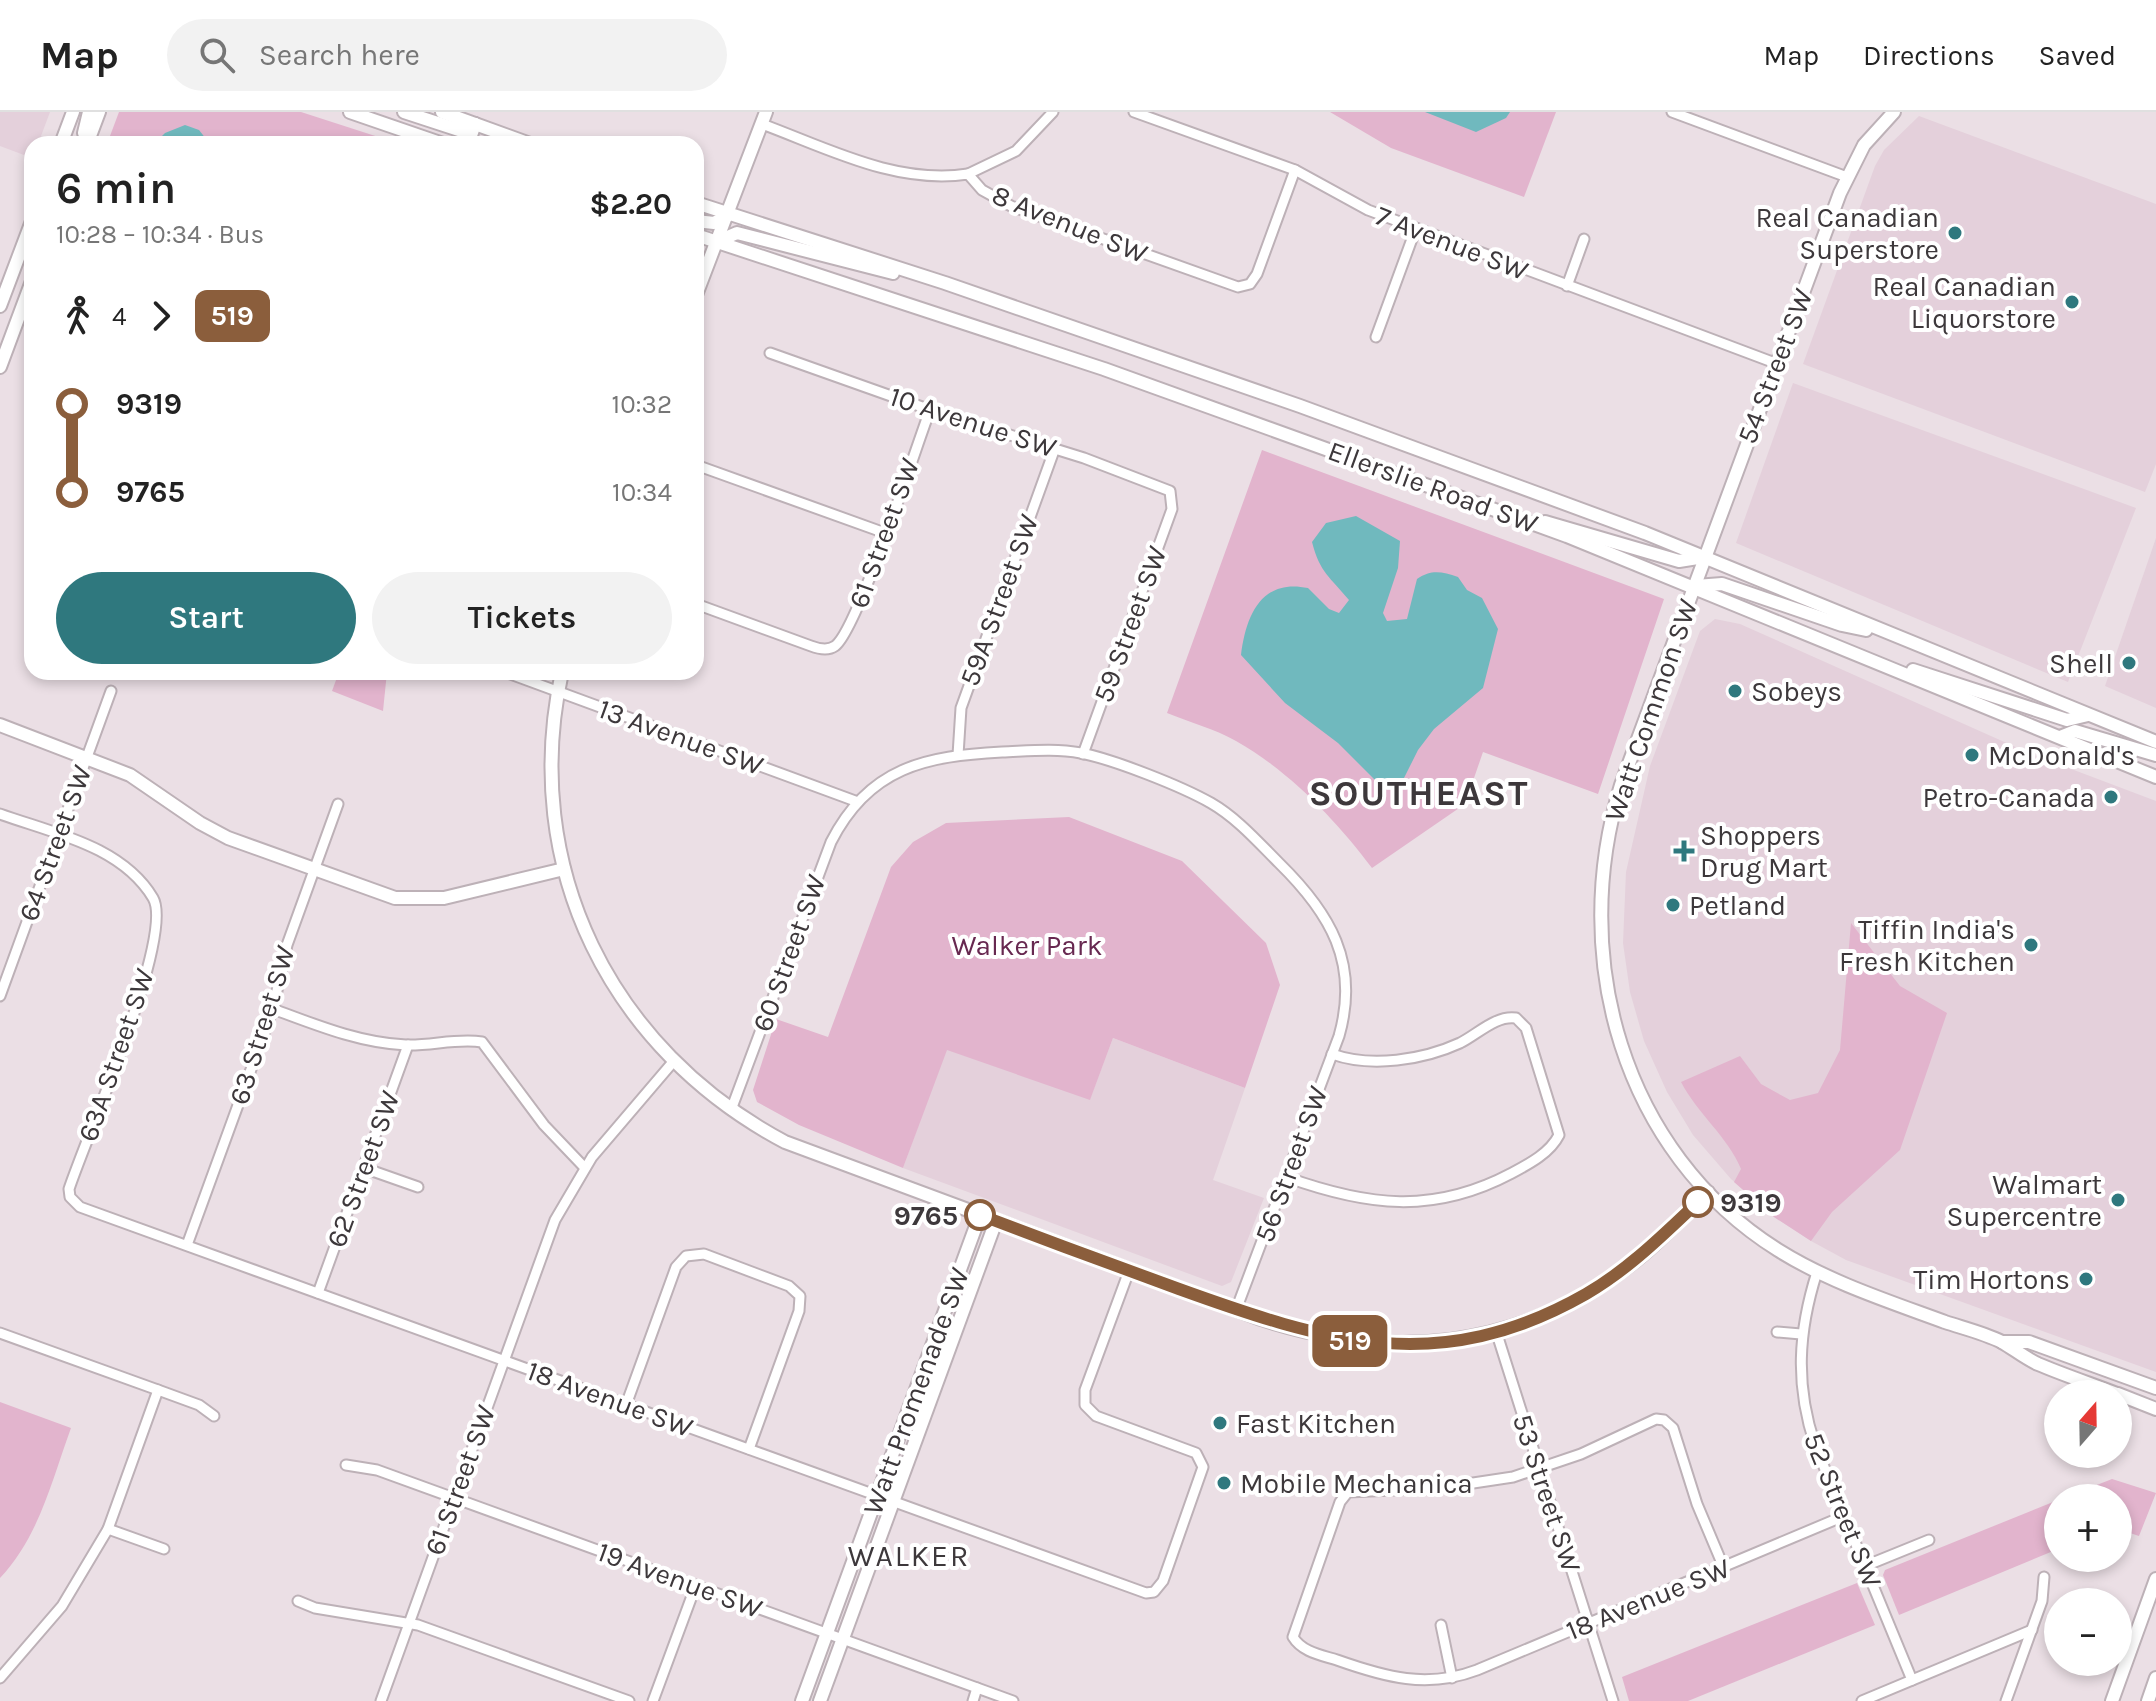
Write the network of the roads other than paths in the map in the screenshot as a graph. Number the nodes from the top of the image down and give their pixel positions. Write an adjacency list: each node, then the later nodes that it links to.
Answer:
1 (73, 112): 13 (street)
2 (89, 112): 14 (street)
3 (99, 112): 15 (street)
4 (350, 112): 16 (street)
5 (404, 112): 12 (street)
6 (442, 112): 12 (street)
7 (1053, 112): 20 (street)
8 (1134, 112): 19 (street, 7 Avenue SW)
9 (1672, 112): 21 (street)
10 (1894, 112): 21 (street, 54 Street SW)
11 (764, 118): 20 (street, 8 Avenue SW); 23 (street)
12 (475, 124): 17 (street); 18 (street)
13 (64, 136)
14 (85, 136)
15 (88, 136)
16 (420, 136)
17 (471, 136)
18 (508, 136)
19 (1295, 170): 20 (street, 8 Avenue SW); 25 (street, 7 Avenue SW)
20 (968, 174)
21 (1847, 177): 37 (street, 54 Street SW)
22 (704, 206): 23 (street, Ellerslie Road SW)
23 (729, 214): 24 (street); 29 (street); 31 (street, Ellerslie Road SW)
24 (704, 221)
25 (1416, 228): 32 (street, 7 Avenue SW); 35 (street)
26 (704, 238): 29 (street, Ellerslie Road SW)
27 (1584, 239): 32 (street)
28 (24, 242): 34 (street)
29 (716, 242): 30 (street); 31 (street); 43 (street, Ellerslie Road SW)
30 (704, 274)
31 (945, 283): 45 (street, Ellerslie Road SW)
32 (1567, 286): 37 (street, 7 Avenue SW)
33 (24, 302): 38 (street)
34 (0, 306)
35 (1376, 337)
36 (770, 353): 39 (street, 10 Avenue SW)
37 (1775, 363): 45 (street, 54 Street SW)
38 (0, 367)
39 (930, 410): 40 (street, 10 Avenue SW); 44 (street, 61 Street SW)
40 (1055, 448): 42 (street, 10 Avenue SW); 59 (street, 59A Street SW)
41 (704, 468): 44 (street)
42 (1173, 495): 58 (street, 59 Street SW)
43 (1510, 515): 45 (street); 46 (street, Ellerslie Road SW)
44 (885, 533): 47 (street, 61 Street SW)
45 (1704, 557): 46 (street, 54 Street SW); 48 (street, Ellerslie Road SW)
46 (1693, 586): 48 (street); 49 (street, Ellerslie Road SW); 79 (street, Watt Common SW)
47 (704, 607)
48 (1891, 634): 54 (street, Ellerslie Road SW)
49 (1878, 662): 54 (street); 56 (street, Ellerslie Road SW)
50 (526, 680): 53 (street, 13 Avenue SW)
51 (560, 680): 53 (street)
52 (111, 691): 61 (street, 64 Street SW)
53 (558, 692): 63 (street, 13 Avenue SW); 67 (street)
54 (2088, 715): 57 (street, Ellerslie Road SW)
55 (0, 725): 61 (street)
56 (2060, 737): 60 (street); 62 (street, Ellerslie Road SW)
57 (2156, 742)
58 (1083, 754): 59 (street, 60 Street SW); 72 (street, 56 Street SW)
59 (958, 755): 63 (street, 60 Street SW)
60 (2156, 755)
61 (87, 757): 66 (street, 64 Street SW); 68 (street)
62 (2156, 777)
63 (858, 802): 74 (street, 60 Street SW)
64 (338, 804): 68 (street, 63 Street SW)
65 (0, 814): 66 (street)
66 (59, 835): 69 (street, 64 Street SW); 80 (street, 63A Street SW)
67 (564, 869): 68 (street); 73 (street)
68 (313, 870): 70 (street, 63 Street SW)
69 (0, 996)
70 (273, 1009): 71 (street); 83 (street, 63 Street SW)
71 (408, 1045): 75 (street, 62 Street SW); 76 (street)
72 (1332, 1054): 77 (street, 56 Street SW); 77 (street)
73 (673, 1062): 74 (street); 76 (street, 61 Street SW)
74 (731, 1110): 81 (street)
75 (364, 1168): 78 (street); 86 (street, 62 Street SW)
76 (585, 1168): 93 (street, 61 Street SW)
77 (1286, 1177): 87 (street, 56 Street SW)
78 (418, 1187)
79 (1708, 1192): 85 (street, Watt Common SW); 88 (street)
80 (70, 1197): 83 (street, 18 Avenue SW)
81 (980, 1215): 82 (street); 104 (street, Watt Promenade SW)
82 (996, 1221): 84 (street); 106 (street, Watt Promenade SW)
83 (187, 1245): 86 (street, 18 Avenue SW)
84 (1129, 1271): 87 (street); 106 (street, 18 Avenue SW)
85 (1817, 1272): 91 (street, 52 Street SW); 92 (street, Watt Common SW)
86 (318, 1293): 93 (street, 18 Avenue SW)
87 (1236, 1310): 88 (street)
88 (1496, 1331): 103 (street, 53 Street SW)
89 (1777, 1332): 91 (street)
90 (0, 1333): 96 (street)
91 (1801, 1334): 107 (street, 52 Street SW)
92 (2002, 1342): 94 (street, Watt Common SW); 95 (street, Watt Common SW)
93 (503, 1361): 98 (street, 18 Avenue SW); 105 (street, 61 Street SW)
94 (2081, 1380)
95 (2156, 1388)
96 (158, 1390): 100 (street); 108 (street)
97 (2132, 1400): 99 (street, Watt Common SW)
98 (626, 1405): 101 (street, 18 Avenue SW); 101 (street)
99 (2156, 1409)
100 (214, 1416)
101 (749, 1449): 104 (street, 18 Avenue SW)
102 (346, 1465): 105 (street, 19 Avenue SW)
103 (1539, 1470): 112 (street); 118 (street, 53 Street SW); 124 (street, 18 Avenue SW)
104 (877, 1496): 106 (street, 18 Avenue SW); 121 (street, Watt Promenade SW)
105 (454, 1498): 115 (street, 19 Avenue SW); 117 (street, 61 Street SW)
106 (892, 1502): 122 (street, Watt Promenade SW)
107 (1844, 1516): 111 (street, 52 Street SW); 112 (street, 18 Avenue SW)
108 (108, 1529): 110 (street); 123 (street)
109 (1929, 1540): 111 (street)
110 (164, 1549)
111 (1865, 1566): 126 (street, 52 Street SW)
112 (1724, 1568): 118 (street, 18 Avenue SW)
113 (2044, 1577): 120 (street)
114 (2156, 1579): 138 (street)
115 (696, 1585): 121 (street, 19 Avenue SW); 130 (street)
116 (298, 1601): 117 (street)
117 (409, 1622): 128 (street, 61 Street SW); 129 (street)
118 (1588, 1623): 124 (street, 18 Avenue SW); 135 (street, 53 Street SW)
119 (1441, 1625): 124 (street)
120 (2032, 1630): 126 (street); 137 (street)
121 (827, 1633): 122 (street, 19 Avenue SW); 131 (street, Watt Promenade SW)
122 (843, 1639): 127 (street, 19 Avenue SW); 132 (street, Watt Promenade SW)
123 (0, 1678)
124 (1452, 1678)
125 (2156, 1678): 139 (street)
126 (1912, 1680): 136 (street)
127 (977, 1688): 133 (street); 134 (street, 19 Avenue SW)
128 (381, 1701)
129 (629, 1701)
130 (653, 1701)
131 (802, 1701)
132 (820, 1701)
133 (973, 1701)
134 (1013, 1701)
135 (1613, 1701)
136 (1862, 1701)
137 (2006, 1701)
138 (2112, 1701)
139 (2148, 1701)

